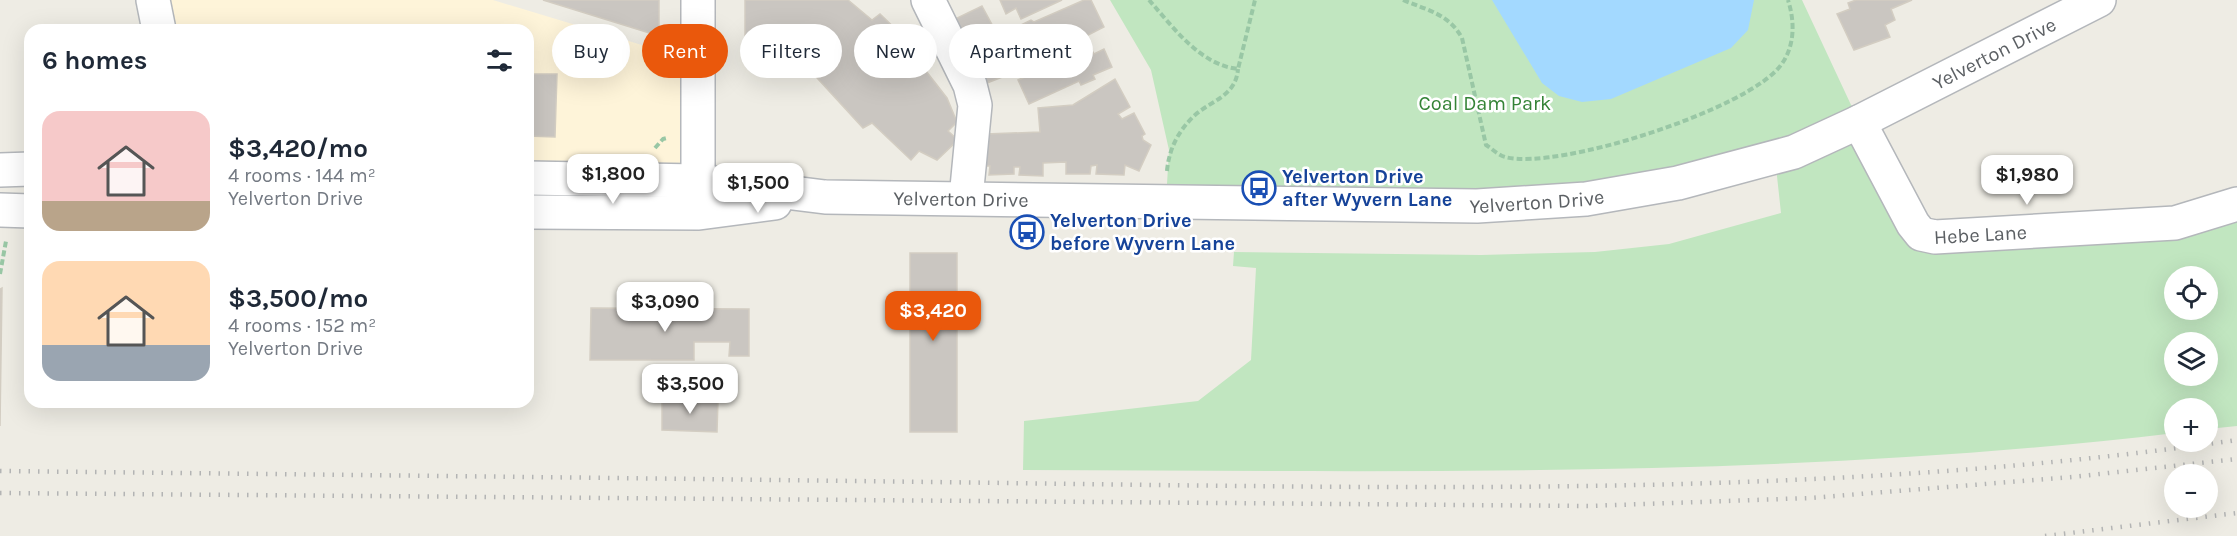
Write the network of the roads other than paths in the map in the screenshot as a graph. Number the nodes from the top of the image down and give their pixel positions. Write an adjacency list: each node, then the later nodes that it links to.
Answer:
1 (698, 0): 8 (street)
2 (928, 0): 9 (street)
3 (2098, 0): 4 (street, Yelverton Drive)
4 (1859, 122): 9 (street, Yelverton Drive); 10 (street, Hebe Lane)
5 (24, 169): 6 (street)
6 (0, 170)
7 (534, 178): 8 (street, Yelverton Drive)
8 (698, 197): 9 (street, Yelverton Drive); 13 (street, Yelverton Drive)
9 (966, 198)
10 (2237, 204)
11 (0, 210): 12 (street)
12 (24, 211)
13 (534, 211)

